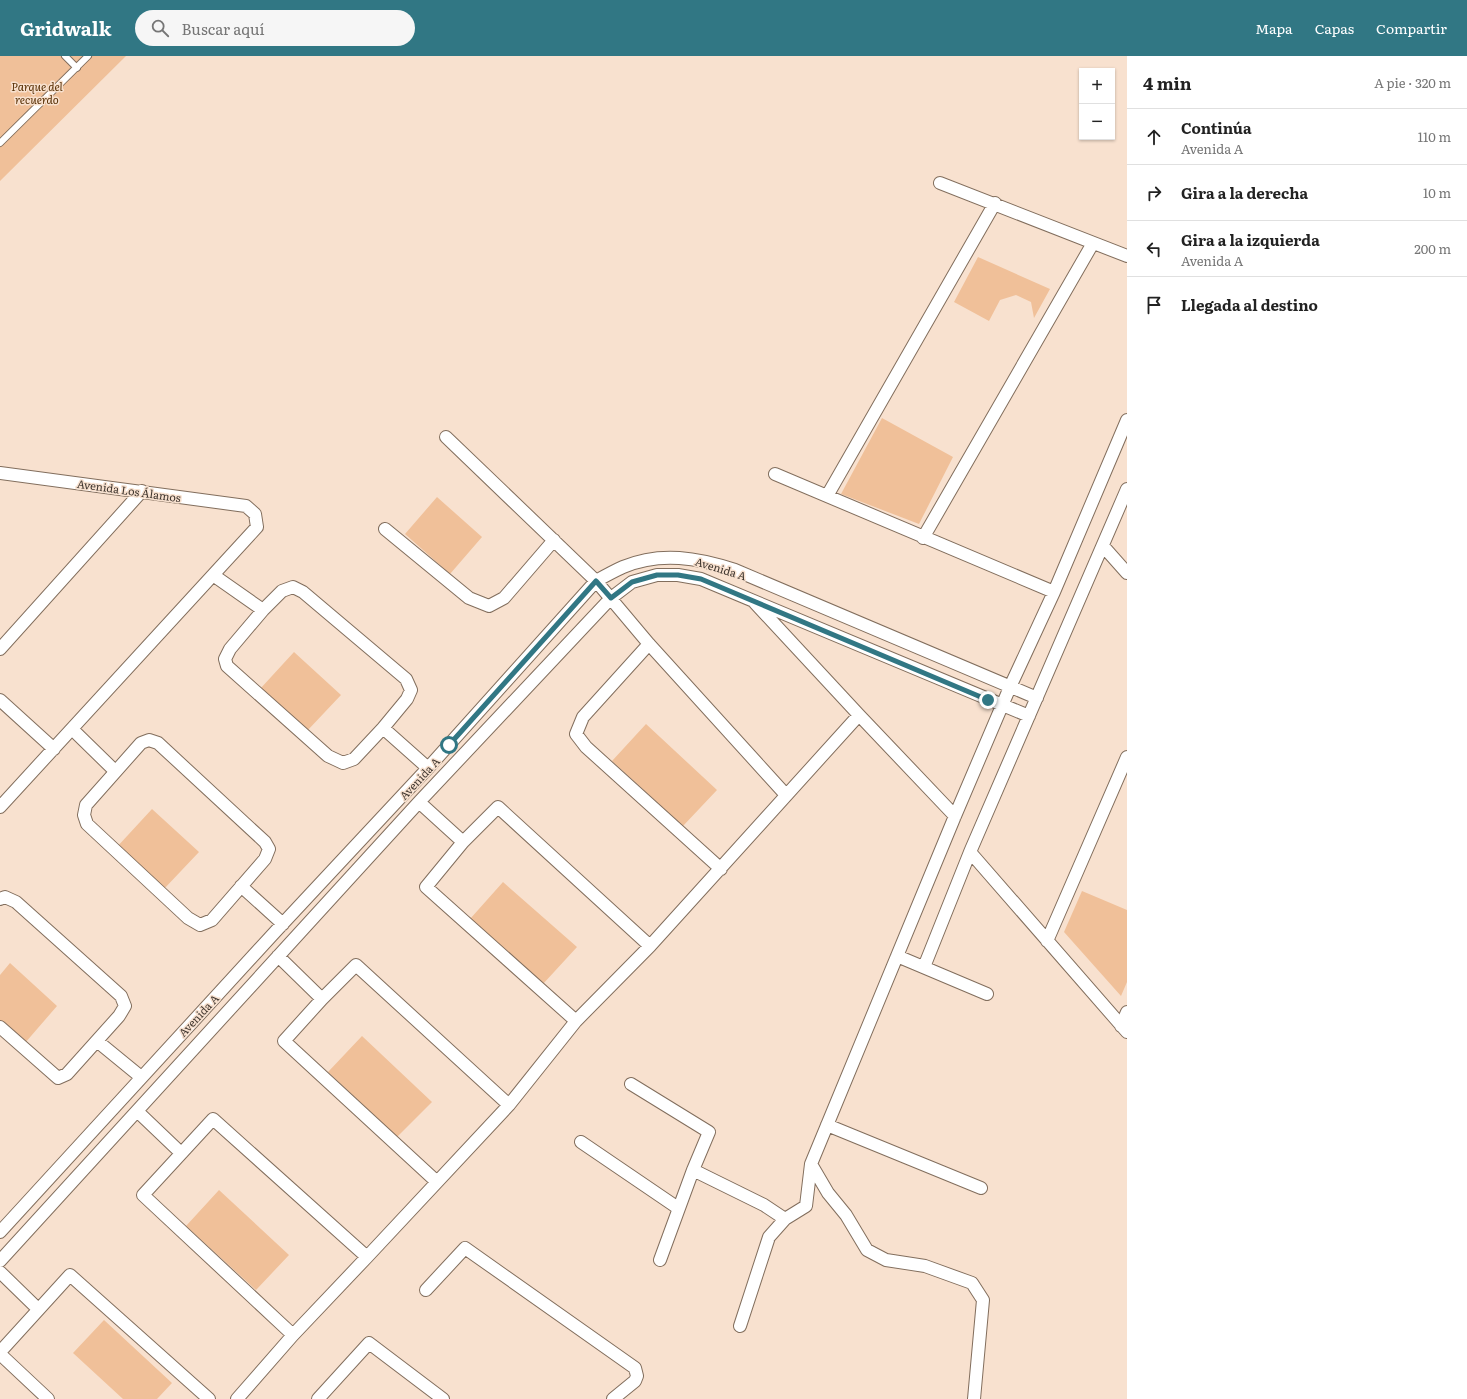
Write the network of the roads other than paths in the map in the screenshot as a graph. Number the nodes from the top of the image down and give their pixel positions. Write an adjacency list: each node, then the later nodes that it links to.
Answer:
1 (65, 56): 3 (lane)
2 (88, 56): 3 (lane)
3 (76, 68): 4 (lane)
4 (0, 143)
5 (940, 183): 6 (street)
6 (995, 203): 7 (street); 15 (street)
7 (1094, 243): 8 (street); 17 (street)
8 (1127, 256)
9 (1127, 420): 23 (street)
10 (446, 437): 18 (street)
11 (0, 473): 14 (street, Avenida Los Álamos)
12 (775, 474): 15 (street)
13 (1127, 489): 19 (street)
14 (142, 491): 21 (street, Avenida Los Álamos); 28 (street)
15 (827, 496): 17 (street)
16 (385, 529): 18 (street)
17 (924, 538): 23 (street)
18 (554, 540): 22 (street)
19 (1103, 546): 20 (street); 30 (street)
20 (1127, 572)
21 (213, 575): 26 (street); 36 (street)
22 (596, 581): 24 (street); 29 (street, Avenida A); 39 (street, Avenida A)
23 (1054, 592): 29 (street)
24 (611, 598): 25 (street, Avenida A); 27 (street); 42 (street, Avenida A)
25 (751, 600): 32 (street, Avenida A); 33 (street)
26 (263, 610): 35 (street); 35 (street)
27 (649, 644): 41 (street); 47 (street)
28 (0, 649)
29 (1010, 687): 30 (street, Avenida A); 32 (street)
30 (1037, 698): 34 (street)
31 (0, 700): 37 (street)
32 (1002, 706): 34 (street, Avenida A); 44 (street)
33 (859, 715): 41 (street); 44 (street)
34 (1029, 716): 46 (street)
35 (383, 728): 39 (street)
36 (72, 729): 37 (street); 40 (street)
37 (54, 749): 43 (street)
38 (1127, 757): 51 (street)
39 (428, 768): 50 (street, Avenida A)
40 (115, 771): 48 (street); 48 (street)
41 (786, 794): 47 (street)
42 (419, 802): 45 (street); 52 (street, Avenida A)
43 (0, 807)
44 (956, 816): 55 (street)
45 (463, 842): 53 (street); 60 (street)
46 (970, 852): 51 (street); 56 (street)
47 (721, 869): 53 (street)
48 (240, 886): 50 (street)
49 (0, 899): 63 (street)
50 (279, 928): 52 (street); 64 (street, Avenida A)
51 (1048, 941): 62 (street)
52 (288, 945): 54 (street, Avenida A)
53 (650, 946): 60 (street)
54 (278, 956): 58 (street); 67 (street, Avenida A)
55 (897, 956): 56 (street); 68 (street)
56 (924, 967): 57 (street)
57 (987, 994)
58 (322, 999): 66 (street); 73 (street)
59 (1127, 1012): 62 (street)
60 (576, 1021): 66 (street)
61 (0, 1027): 63 (street)
62 (1124, 1029)
63 (97, 1041): 64 (street)
64 (141, 1077): 77 (street, Avenida A)
65 (631, 1084): 72 (street)
66 (508, 1105): 73 (street)
67 (137, 1111): 70 (street); 80 (street, Avenida A)
68 (827, 1125): 71 (street); 74 (street)
69 (580, 1142): 75 (street)
70 (181, 1153): 78 (street); 85 (street)
71 (811, 1164): 76 (street); 93 (street)
72 (693, 1170): 75 (street); 76 (street)
73 (436, 1182): 78 (street)
74 (981, 1188)
75 (678, 1208): 79 (street)
76 (785, 1219): 84 (street)
77 (0, 1232)
78 (367, 1257): 85 (street)
79 (660, 1260)
80 (0, 1261)
81 (0, 1272): 83 (street)
82 (426, 1290): 92 (street)
83 (38, 1309): 86 (street); 88 (street)
84 (740, 1326)
85 (293, 1335): 89 (street)
86 (0, 1353): 87 (street)
87 (48, 1399)
88 (209, 1399)
89 (237, 1399)
90 (318, 1399): 91 (street)
91 (443, 1399)
92 (613, 1399)
93 (974, 1399)

